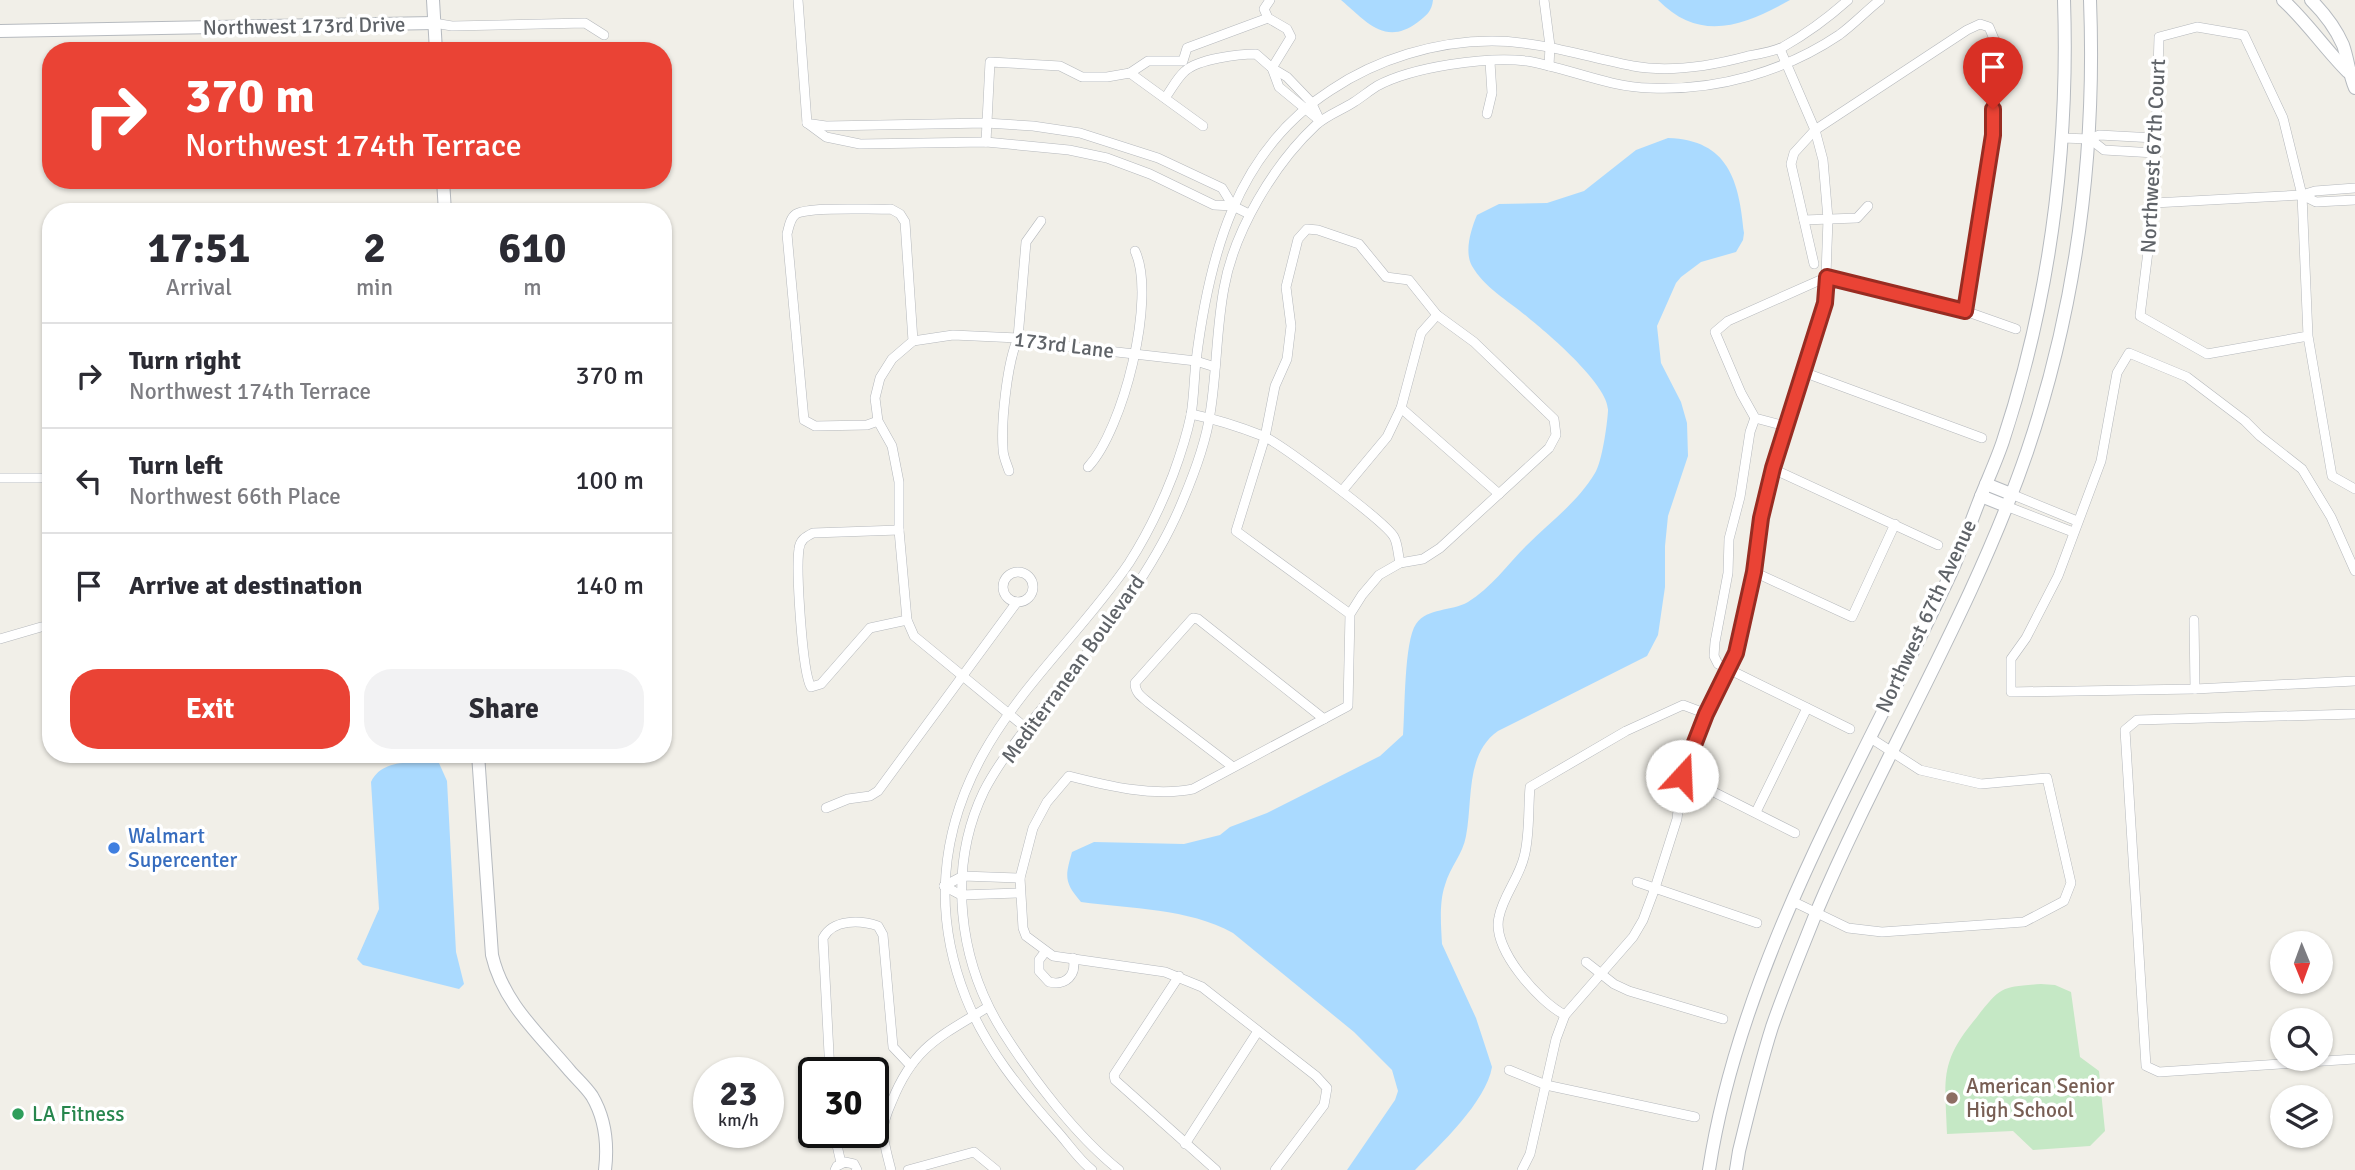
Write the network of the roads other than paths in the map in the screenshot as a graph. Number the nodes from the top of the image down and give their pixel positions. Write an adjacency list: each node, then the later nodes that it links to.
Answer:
1 (433, 0): 12 (main road)
2 (798, 0): 31 (street)
3 (1270, 0): 11 (street)
4 (1544, 0): 16 (street)
5 (1848, 0): 17 (street, Mediterranean Boulevard)
6 (1880, 0): 20 (street, Mediterranean Boulevard)
7 (2064, 0): 35 (main road, Northwest 67th Avenue)
8 (2090, 0): 37 (main road, Northwest 67th Avenue)
9 (2283, 0): 24 (main road)
10 (2311, 0): 24 (main road)
11 (1268, 18): 18 (street); 23 (street)
12 (435, 23): 13 (main road, Northwest 173rd Drive); 14 (street, Northwest 173rd Drive); 15 (main road)
13 (0, 31)
14 (604, 35)
15 (436, 42)
16 (1550, 46): 17 (street, Mediterranean Boulevard); 21 (street); 28 (street, Mediterranean Boulevard)
17 (1780, 49): 20 (street)
18 (1183, 61): 22 (street); 25 (street)
19 (1490, 62): 21 (street, Mediterranean Boulevard); 29 (street); 30 (street, Mediterranean Boulevard)
20 (1786, 63): 21 (street, Mediterranean Boulevard); 34 (street)
21 (1549, 66)
22 (1191, 67): 23 (street); 27 (street)
23 (1272, 68): 28 (street)
24 (2348, 72): 26 (main road)
25 (1130, 73): 27 (street); 32 (street)
26 (2355, 88)
27 (1165, 98): 33 (street)
28 (1307, 105): 30 (street); 44 (street, Mediterranean Boulevard)
29 (1487, 114)
30 (1320, 121): 46 (street, Mediterranean Boulevard)
31 (807, 123): 32 (street); 38 (street)
32 (986, 124): 38 (street); 44 (street)
33 (1203, 127)
34 (1815, 130): 47 (street); 48 (street); 53 (street)
35 (2062, 138): 37 (street); 77 (main road, Northwest 67th Avenue)
36 (2155, 138): 37 (street); 39 (street, Northwest 67th Court); 41 (street, Northwest 67th Court)
37 (2090, 139): 39 (street); 80 (main road, Northwest 67th Avenue)
38 (986, 142): 44 (street)
39 (2155, 153): 43 (street, Northwest 67th Court)
40 (2355, 188): 41 (street)
41 (2302, 195): 42 (street); 43 (street); 56 (street)
42 (2355, 200)
43 (2154, 203): 56 (street, Northwest 67th Court)
44 (1233, 206): 46 (street); 60 (street, Mediterranean Boulevard)
45 (1868, 206): 47 (street)
46 (1249, 214): 61 (street, Mediterranean Boulevard)
47 (1828, 219): 48 (street); 52 (street)
48 (1804, 220): 51 (street)
49 (1041, 221): 57 (street)
50 (1135, 251): 59 (street)
51 (1814, 264)
52 (1827, 277): 53 (street); 62 (street); 66 (street)
53 (1965, 311): 55 (street)
54 (1437, 315): 63 (street); 69 (street); 79 (street)
55 (2016, 329)
56 (2308, 336): 76 (street)
57 (1018, 338): 58 (street, 173rd Lane); 59 (street, 173rd Lane); 73 (street)
58 (913, 341): 67 (street); 67 (street)
59 (1135, 354): 60 (street, 173rd Lane); 71 (street)
60 (1196, 361): 61 (street, 173rd Lane); 64 (street, Mediterranean Boulevard)
61 (1215, 367): 65 (street, Mediterranean Boulevard)
62 (1803, 373): 68 (street); 70 (street)
63 (1401, 408): 78 (street); 79 (street)
64 (1191, 415): 65 (street); 102 (street, Mediterranean Boulevard)
65 (1210, 418): 69 (street); 106 (street, Mediterranean Boulevard)
66 (1755, 418): 68 (street); 97 (street)
67 (878, 421): 85 (street)
68 (1785, 426): 72 (street)
69 (1265, 437): 78 (street); 92 (street)
70 (1982, 438)
71 (1088, 467)
72 (1773, 468): 84 (street); 90 (street)
73 (1009, 471)
74 (0, 478): 75 (street)
75 (42, 478)
76 (2355, 489)
77 (1983, 490): 80 (main road); 108 (main road, Northwest 67th Avenue)
78 (1342, 491): 88 (street)
79 (1499, 494): 88 (street)
80 (2009, 500): 81 (street); 82 (street); 109 (main road, Northwest 67th Avenue)
81 (2047, 508): 82 (street); 83 (street)
82 (2042, 521): 86 (street)
83 (2077, 521): 86 (street); 89 (street)
84 (1895, 524): 87 (street); 90 (street)
85 (899, 530): 93 (street); 93 (street)
86 (2073, 532): 100 (street)
87 (1938, 545)
88 (1400, 563): 92 (street)
89 (2355, 571)
90 (1754, 572): 97 (street)
91 (1017, 602): 98 (street)
92 (1350, 614): 105 (street)
93 (907, 620): 98 (street)
94 (2194, 620): 100 (street)
95 (42, 626): 96 (street)
96 (0, 639)
97 (1730, 669): 101 (street); 103 (street)
98 (961, 676): 102 (street); 113 (street)
99 (2355, 681): 100 (street)
100 (2195, 689)
101 (1807, 708): 107 (street); 114 (street)
102 (1010, 714): 106 (street); 119 (street, Mediterranean Boulevard)
103 (1706, 714): 112 (street); 133 (street)
104 (2355, 714): 137 (street)
105 (1324, 719): 111 (street); 111 (street)
106 (1026, 728): 116 (street, Mediterranean Boulevard)
107 (1850, 729)
108 (1869, 737): 109 (street); 123 (main road, Northwest 67th Avenue)
109 (1893, 753): 124 (main road, Northwest 67th Avenue); 124 (street)
110 (479, 763): 147 (main road)
111 (1233, 767): 117 (street)
112 (1682, 776): 114 (street); 120 (street)
113 (826, 808)
114 (1756, 812): 115 (street)
115 (1795, 833)
116 (963, 876): 117 (street); 119 (street); 122 (street, Mediterranean Boulevard)
117 (1020, 878): 121 (street)
118 (1637, 882): 120 (street)
119 (944, 886): 122 (street); 132 (street, Mediterranean Boulevard)
120 (1655, 888): 125 (street); 129 (street)
121 (1019, 893): 122 (street); 126 (street)
122 (961, 895): 131 (street, Mediterranean Boulevard)
123 (1792, 901): 124 (street); 157 (main road, Northwest 67th Avenue)
124 (1817, 913): 158 (main road, Northwest 67th Avenue)
125 (1757, 923)
126 (1045, 951): 127 (street); 127 (street)
127 (1073, 958): 130 (street)
128 (1587, 962): 129 (street)
129 (1600, 974): 133 (street); 134 (street)
130 (1179, 976): 135 (street); 143 (street)
131 (988, 1007): 132 (street); 153 (street, Mediterranean Boulevard)
132 (973, 1016): 138 (street); 152 (street, Mediterranean Boulevard)
133 (1565, 1016): 140 (street)
134 (1723, 1019)
135 (1258, 1031): 143 (street); 155 (street)
136 (829, 1057): 138 (street)
137 (2355, 1059)
138 (910, 1065): 141 (street)
139 (1508, 1070): 140 (street)
140 (1546, 1085): 142 (street); 156 (street)
141 (889, 1105)
142 (1695, 1117)
143 (1185, 1144): 154 (street)
144 (837, 1148): 146 (street)
145 (884, 1148): 149 (street)
146 (838, 1167): 148 (street)
147 (605, 1170)
148 (857, 1170)
149 (891, 1170)
150 (908, 1170): 151 (street)
151 (996, 1170)
152 (1092, 1170)
153 (1119, 1170)
154 (1216, 1170)
155 (1275, 1170)
156 (1521, 1170)
157 (1709, 1170)
158 (1736, 1170)

